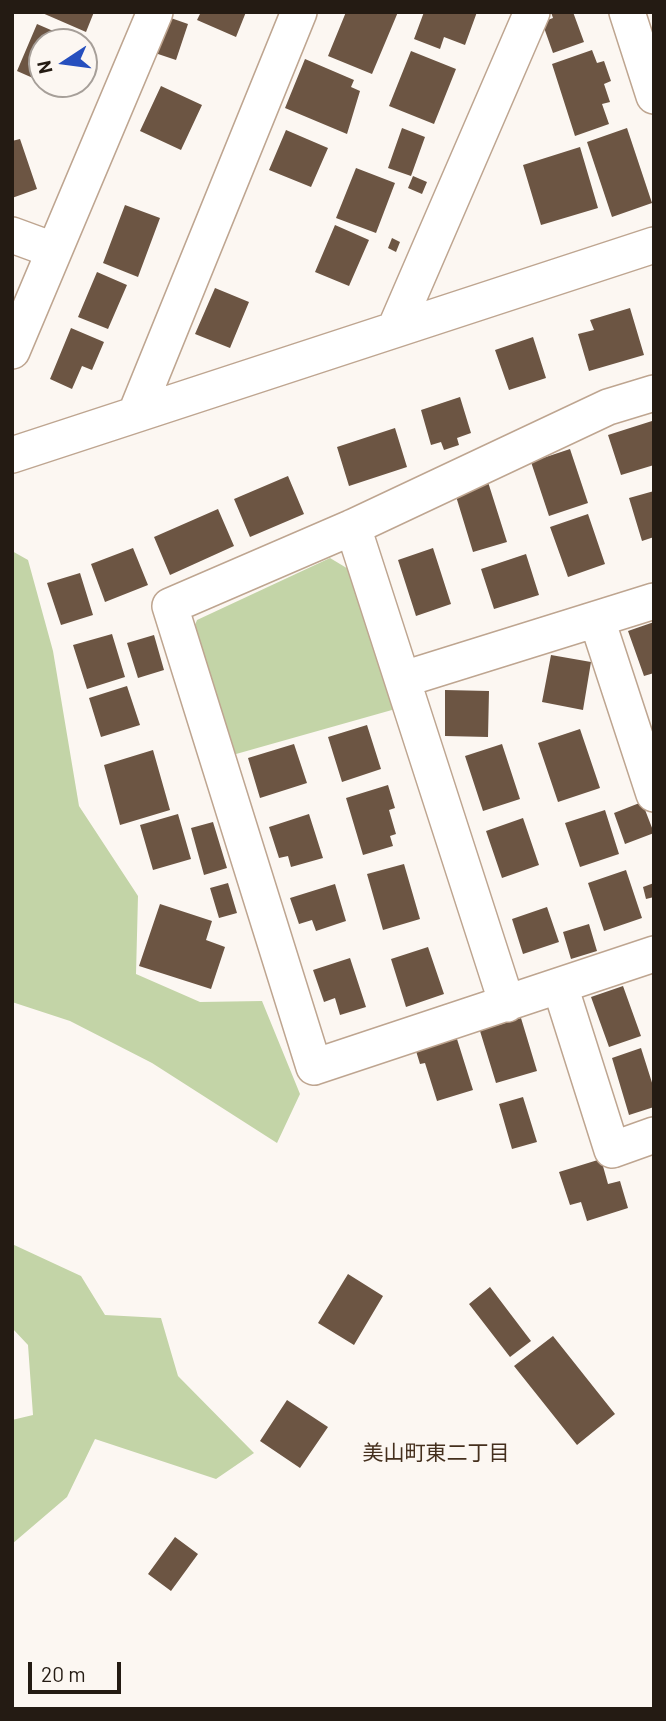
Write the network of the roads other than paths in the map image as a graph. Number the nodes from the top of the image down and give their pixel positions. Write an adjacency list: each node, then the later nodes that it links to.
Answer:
1 (155, 12): 8 (street)
2 (299, 12): 12 (street)
3 (532, 12): 9 (street)
4 (627, 12): 5 (street)
5 (654, 96)
6 (12, 235): 8 (street)
7 (654, 245): 9 (street)
8 (53, 250): 10 (street)
9 (395, 329): 12 (street)
10 (12, 351)
11 (654, 393): 14 (street)
12 (136, 413): 13 (street)
13 (12, 455)
14 (353, 527): 17 (street); 21 (street)
15 (654, 601): 16 (street)
16 (597, 620): 17 (street); 18 (street)
17 (404, 679): 21 (street)
18 (654, 794)
19 (654, 954): 20 (street)
20 (560, 986): 21 (street); 22 (street)
21 (507, 1004)
22 (654, 1135)

